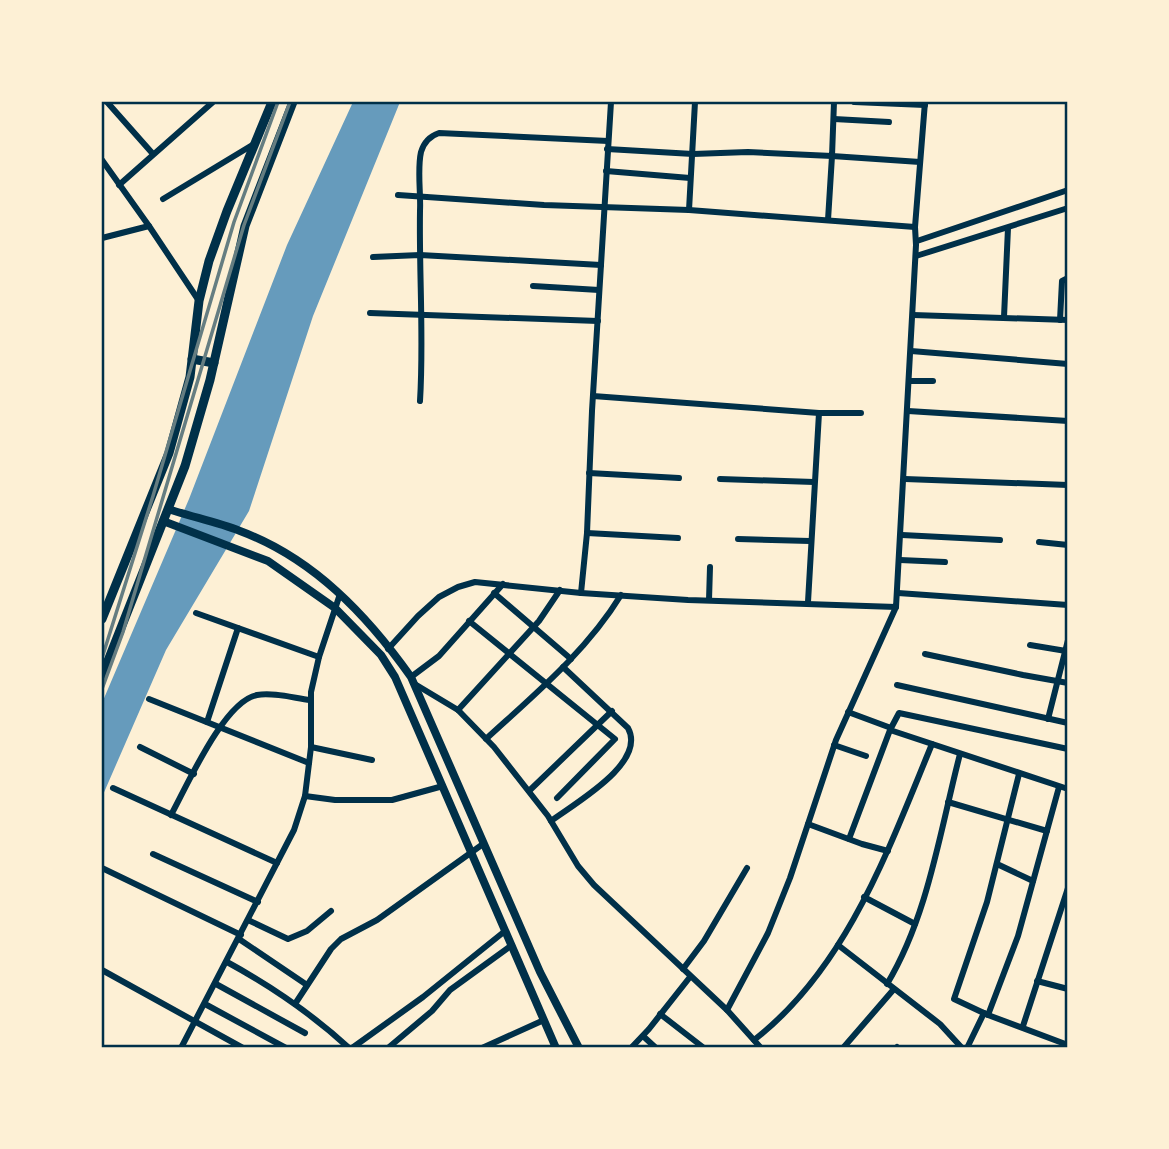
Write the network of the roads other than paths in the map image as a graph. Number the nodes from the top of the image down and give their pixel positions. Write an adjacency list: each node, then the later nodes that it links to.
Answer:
1 (107, 102): 15 (street)
2 (213, 102): 15 (street)
3 (293, 102): 54 (main road)
4 (611, 102): 12 (street)
5 (695, 102): 16 (street)
6 (834, 102): 10 (street)
7 (854, 102): 9 (street)
8 (269, 103): 13 (main road)
9 (925, 103): 19 (street)
10 (834, 119): 11 (street); 17 (street)
11 (889, 122)
12 (608, 141): 14 (street); 27 (street)
13 (254, 144): 28 (street); 45 (main road)
14 (607, 149): 16 (street); 21 (street)
15 (153, 154): 24 (street)
16 (691, 154): 17 (street); 23 (street)
17 (832, 156): 19 (street); 32 (street)
18 (102, 160): 20 (street)
19 (920, 162): 34 (street)
20 (109, 170): 22 (street); 24 (street)
21 (606, 171): 23 (street); 29 (street)
22 (102, 174)
23 (690, 178): 31 (street)
24 (119, 185): 33 (street)
25 (1068, 190): 37 (street)
26 (398, 195): 27 (street)
27 (421, 198): 29 (street); 38 (street)
28 (163, 199)
29 (603, 206): 31 (street); 40 (street)
30 (1068, 208): 35 (street)
31 (689, 210): 32 (street)
32 (828, 220): 34 (street)
33 (149, 226): 36 (street); 45 (street)
34 (915, 227): 37 (street)
35 (1008, 228): 37 (street); 49 (street)
36 (102, 239)
37 (916, 248): 47 (street)
38 (420, 255): 39 (street); 40 (street); 48 (street)
39 (373, 257)
40 (601, 265): 44 (street)
41 (1053, 274): 42 (street)
42 (1065, 279): 50 (street)
43 (533, 286): 44 (street)
44 (600, 290): 51 (street)
45 (200, 301): 53 (main road)
46 (370, 313): 48 (street)
47 (913, 315): 49 (street); 52 (street)
48 (422, 316): 51 (street); 59 (street)
49 (1004, 317): 50 (street)
50 (1064, 320)
51 (598, 321): 58 (street)
52 (911, 351): 55 (street); 56 (street)
53 (192, 359): 54 (main road); 96 (main road)
54 (214, 363): 70 (main road)
55 (1068, 365)
56 (909, 381): 57 (street); 60 (street)
57 (933, 381)
58 (593, 396): 61 (street); 64 (street)
59 (420, 401)
60 (908, 411): 63 (street); 67 (street)
61 (819, 413): 62 (street); 68 (street)
62 (861, 413)
63 (1068, 421)
64 (589, 473): 65 (street); 72 (street)
65 (678, 478)
66 (720, 479): 68 (street)
67 (905, 479): 69 (street); 73 (street)
68 (814, 482): 77 (street)
69 (1068, 485)
70 (168, 509): 71 (main road); 88 (street)
71 (163, 522): 94 (street); 110 (main road)
72 (587, 533): 74 (street); 86 (street)
73 (902, 535): 76 (street); 80 (street)
74 (678, 538)
75 (738, 539): 77 (street)
76 (1000, 540)
77 (810, 541): 91 (street)
78 (1039, 542): 79 (street)
79 (1068, 545)
80 (900, 560): 81 (street); 87 (street)
81 (945, 562)
82 (710, 567): 90 (street)
83 (503, 583): 84 (street); 85 (street); 102 (street)
84 (560, 590): 86 (street); 99 (street)
85 (494, 593): 97 (street); 99 (street)
86 (580, 593): 89 (street)
87 (898, 593): 92 (street); 93 (street)
88 (340, 594): 94 (street); 102 (street)
89 (621, 595): 90 (street); 108 (street)
90 (709, 600): 91 (street)
91 (808, 602): 93 (street)
92 (1068, 605)
93 (896, 607): 120 (street)
94 (335, 608): 106 (street); 107 (street)
95 (196, 614): 98 (street)
96 (102, 619)
97 (470, 621): 104 (street); 111 (street)
98 (238, 628): 107 (street); 122 (street)
99 (533, 628): 104 (street); 108 (street)
100 (1068, 640): 103 (street)
101 (1030, 645): 103 (street)
102 (390, 648): 106 (street); 111 (street)
103 (1066, 651): 112 (street)
104 (510, 654): 113 (street); 118 (street)
105 (925, 654): 112 (street)
106 (381, 655): 134 (street)
107 (319, 657): 117 (street)
108 (570, 659): 109 (street)
109 (563, 667): 113 (street); 119 (street)
110 (102, 676)
111 (412, 680): 118 (street); 132 (street)
112 (1057, 681): 114 (street); 121 (street)
113 (546, 683): 124 (street); 127 (street)
114 (1068, 683)
115 (897, 685): 121 (street)
116 (149, 699): 122 (street)
117 (310, 700): 125 (street); 131 (street)
118 (458, 710): 127 (street)
119 (612, 711): 124 (street); 151 (street)
120 (848, 712): 126 (street); 129 (street)
121 (1048, 719): 123 (street)
122 (207, 722): 125 (street)
123 (1068, 723)
124 (598, 724): 145 (street); 147 (street)
125 (219, 727): 138 (street); 139 (street)
126 (891, 729): 128 (street); 133 (street); 154 (street)
127 (486, 739): 145 (street)
128 (932, 744): 135 (street); 156 (street)
129 (834, 745): 136 (street); 152 (street)
130 (140, 747): 139 (street)
131 (311, 747): 137 (street); 138 (street)
132 (441, 747): 134 (street); 155 (street)
133 (1068, 749)
134 (428, 752): 141 (street)
135 (960, 754): 140 (street); 148 (street)
136 (866, 756)
137 (372, 760)
138 (309, 763): 146 (street)
139 (194, 774): 149 (street)
140 (1019, 774): 142 (street); 150 (street)
141 (443, 786): 146 (street); 157 (street)
142 (1059, 787): 144 (street); 153 (street)
143 (113, 788): 149 (street)
144 (1068, 789)
145 (529, 791): 151 (street)
146 (305, 796): 159 (street)
147 (556, 797)
148 (948, 802): 150 (street); 170 (street)
149 (171, 815): 159 (street)
150 (1009, 819): 153 (street); 160 (street)
151 (551, 821): 177 (street)
152 (808, 824): 154 (street); 188 (street)
153 (1047, 831): 163 (street)
154 (849, 839): 156 (street)
155 (483, 844): 157 (street); 178 (street)
156 (888, 851): 165 (street)
157 (471, 853): 171 (street); 183 (street)
158 (153, 854): 166 (street)
159 (277, 863): 166 (street)
160 (998, 864): 163 (street); 190 (street)
161 (747, 868): 177 (street)
162 (102, 869): 172 (street)
163 (1033, 881): 190 (street)
164 (1068, 888): 167 (street)
165 (864, 898): 170 (street); 174 (street)
166 (258, 902): 169 (street)
167 (1064, 910): 181 (street)
168 (331, 911): 169 (street)
169 (248, 920): 172 (street)
170 (915, 924): 184 (street)
171 (505, 931): 173 (street); 202 (street)
172 (240, 937): 175 (street); 183 (street)
173 (512, 945): 180 (street); 203 (street)
174 (838, 945): 184 (street); 196 (street)
175 (227, 962): 182 (street); 187 (street)
176 (102, 970): 192 (street)
177 (682, 970): 179 (street)
178 (540, 972): 180 (street); 206 (street)
179 (690, 976): 188 (street); 189 (street)
180 (526, 978): 191 (street)
181 (1037, 981): 185 (street); 193 (street)
182 (216, 984): 186 (street); 194 (street)
183 (307, 985): 187 (street)
184 (890, 986): 197 (street); 211 (street)
185 (1068, 989)
186 (205, 1004): 192 (street); 201 (street)
187 (295, 1004): 202 (street)
188 (727, 1010): 196 (street)
189 (660, 1014): 195 (street); 209 (street)
190 (986, 1014): 193 (street); 213 (street)
191 (544, 1020): 204 (street); 205 (street)
192 (193, 1022): 199 (street); 200 (street)
193 (1023, 1026): 198 (street)
194 (305, 1033)
195 (643, 1036): 207 (street); 208 (street)
196 (754, 1040): 210 (street)
197 (954, 1040): 212 (street); 213 (street)
198 (1068, 1045)
199 (181, 1048)
200 (243, 1048)
201 (286, 1048)
202 (351, 1048)
203 (388, 1048)
204 (482, 1048)
205 (556, 1048)
206 (579, 1048)
207 (631, 1048)
208 (656, 1048)
209 (704, 1048)
210 (761, 1048)
211 (842, 1048)
212 (947, 1048)
213 (965, 1048)

